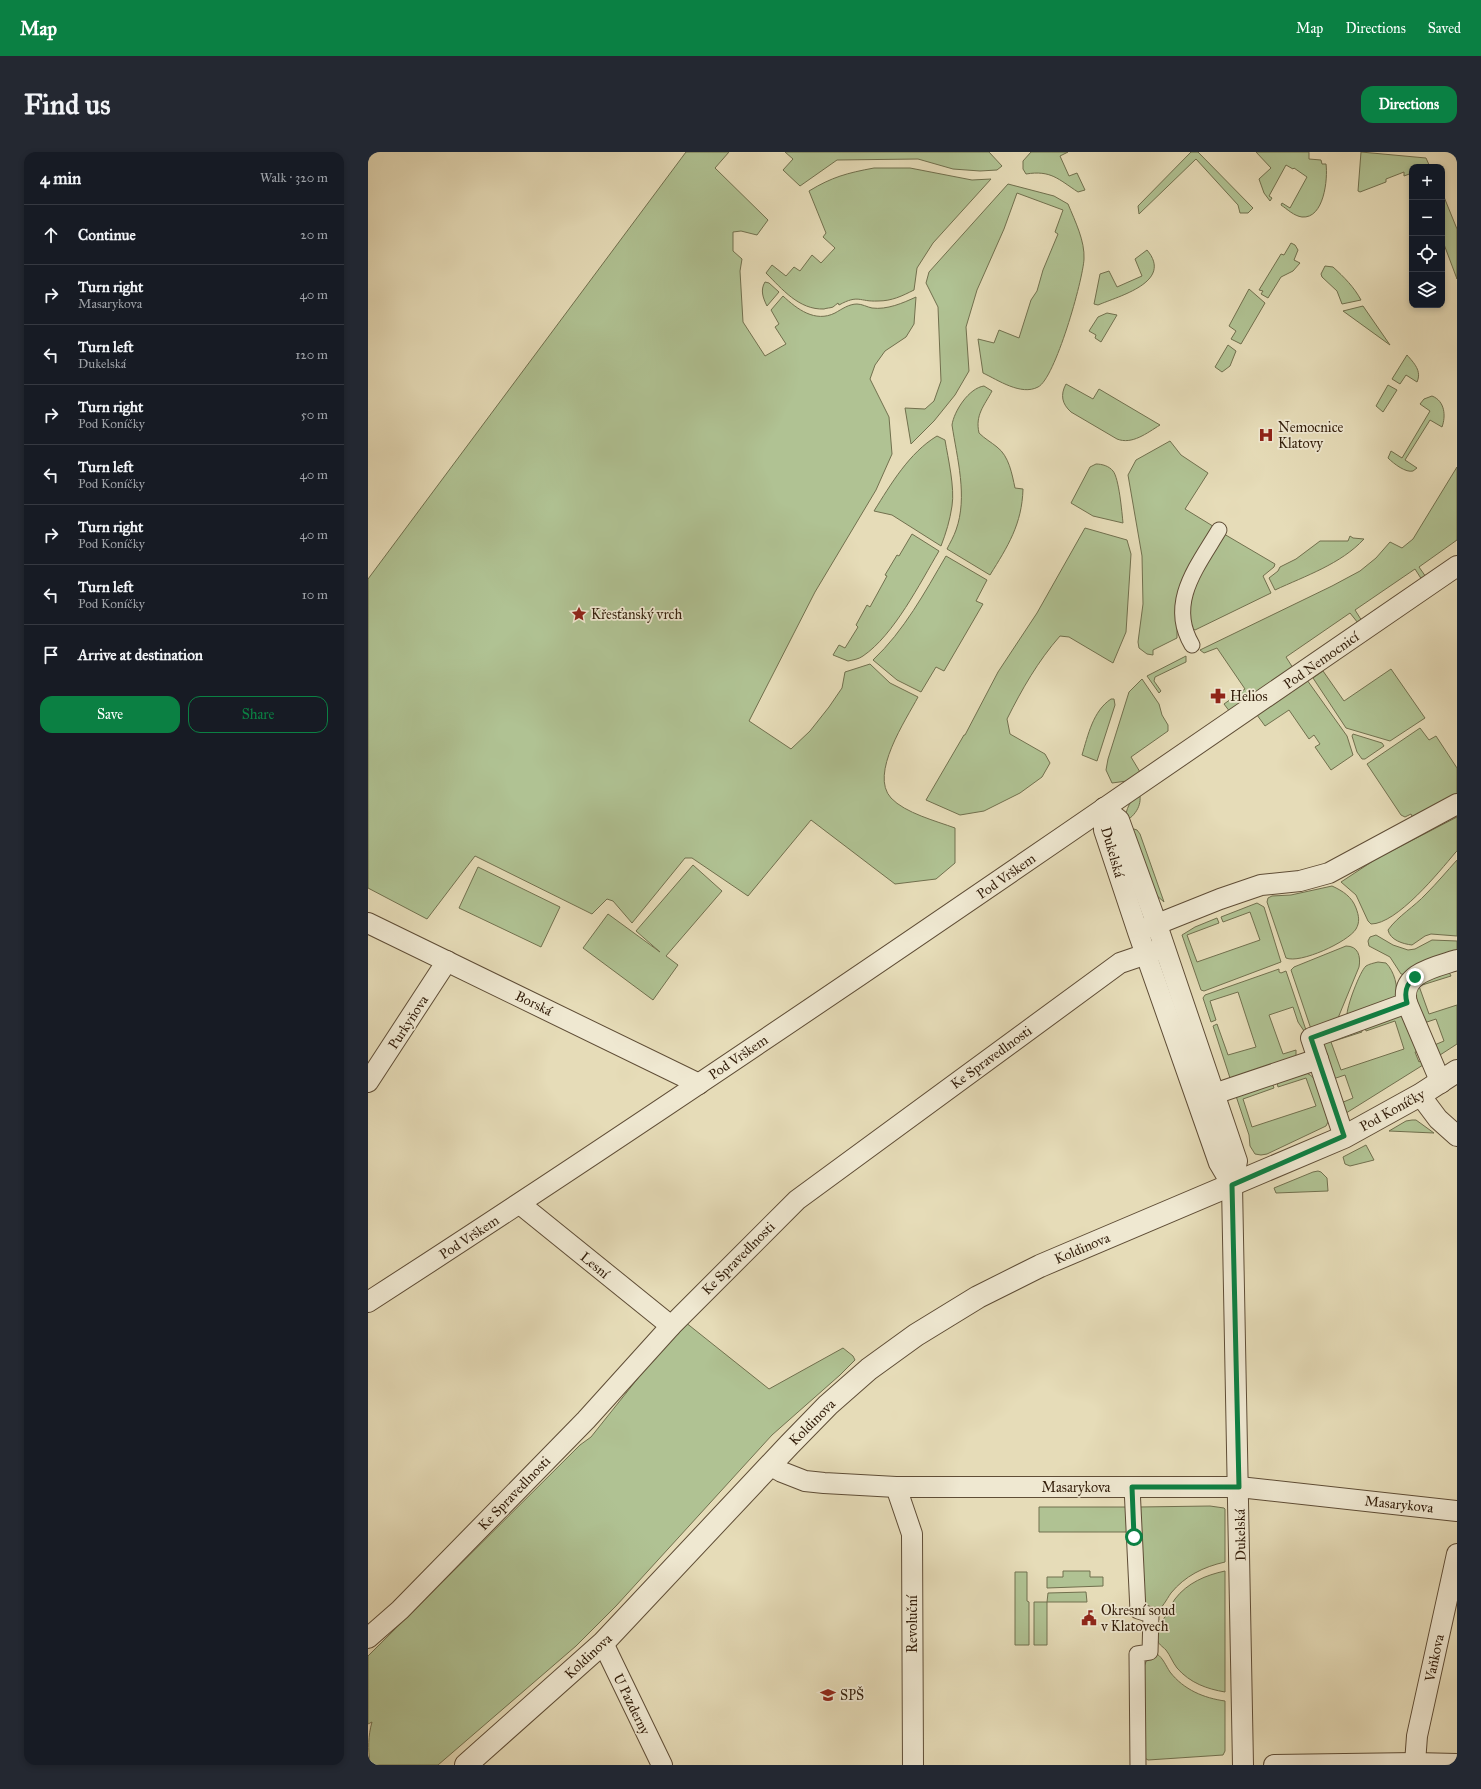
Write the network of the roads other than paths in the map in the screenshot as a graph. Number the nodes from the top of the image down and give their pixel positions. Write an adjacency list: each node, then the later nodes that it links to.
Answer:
1 (1219, 530): 3 (street)
2 (1457, 566): 5 (street, Pod Nemocnicí)
3 (1192, 645)
4 (1457, 804): 7 (street)
5 (1104, 808): 7 (street, Dukelská); 8 (street, Dukelská); 16 (street, Pod Vrškem)
6 (368, 923): 11 (street, Borská)
7 (1157, 925): 8 (street); 9 (street, Dukelská)
8 (1138, 932): 9 (street, Dukelská)
9 (1155, 951): 17 (street, Dukelská); 21 (street, Dukelská); 24 (street, Ke Spravedlnosti)
10 (1457, 960): 12 (street, Pod Koníčky)
11 (447, 961): 15 (street, Purkyňova); 16 (street, Borská)
12 (1407, 1003): 13 (street, Pod Koníčky); 14 (street, Pod Koníčky)
13 (1318, 1059): 17 (street); 19 (street, Pod Koníčky)
14 (1449, 1077): 18 (street, Pod Koníčky)
15 (368, 1082)
16 (699, 1084): 22 (street, Pod Vrškem)
17 (1214, 1094): 21 (street, Dukelská)
18 (1420, 1095): 19 (street, Pod Koníčky); 20 (street)
19 (1344, 1136): 21 (street, Pod Koníčky)
20 (1457, 1136)
21 (1232, 1185): 25 (street, Koldinova); 28 (street, Dukelská)
22 (520, 1204): 23 (street, Pod Vrškem); 24 (street, Lesní)
23 (368, 1302)
24 (671, 1326): 31 (street, Ke Spravedlnosti)
25 (770, 1465): 26 (street, Masarykova); 32 (street, Koldinova)
26 (896, 1486): 27 (street, Masarykova); 37 (street, Revoluční)
27 (1132, 1487): 28 (street, Masarykova); 38 (street)
28 (1239, 1487): 29 (street, Masarykova); 39 (street, Dukelská)
29 (1457, 1511)
30 (1457, 1554): 33 (street, Vaňkova)
31 (368, 1638)
32 (603, 1643): 35 (street, Koldinova); 36 (street, U Pazderny)
33 (1415, 1763): 34 (street); 40 (street)
34 (1457, 1764)
35 (466, 1765)
36 (662, 1765)
37 (912, 1765)
38 (1138, 1765)
39 (1243, 1765)
40 (1274, 1765)

